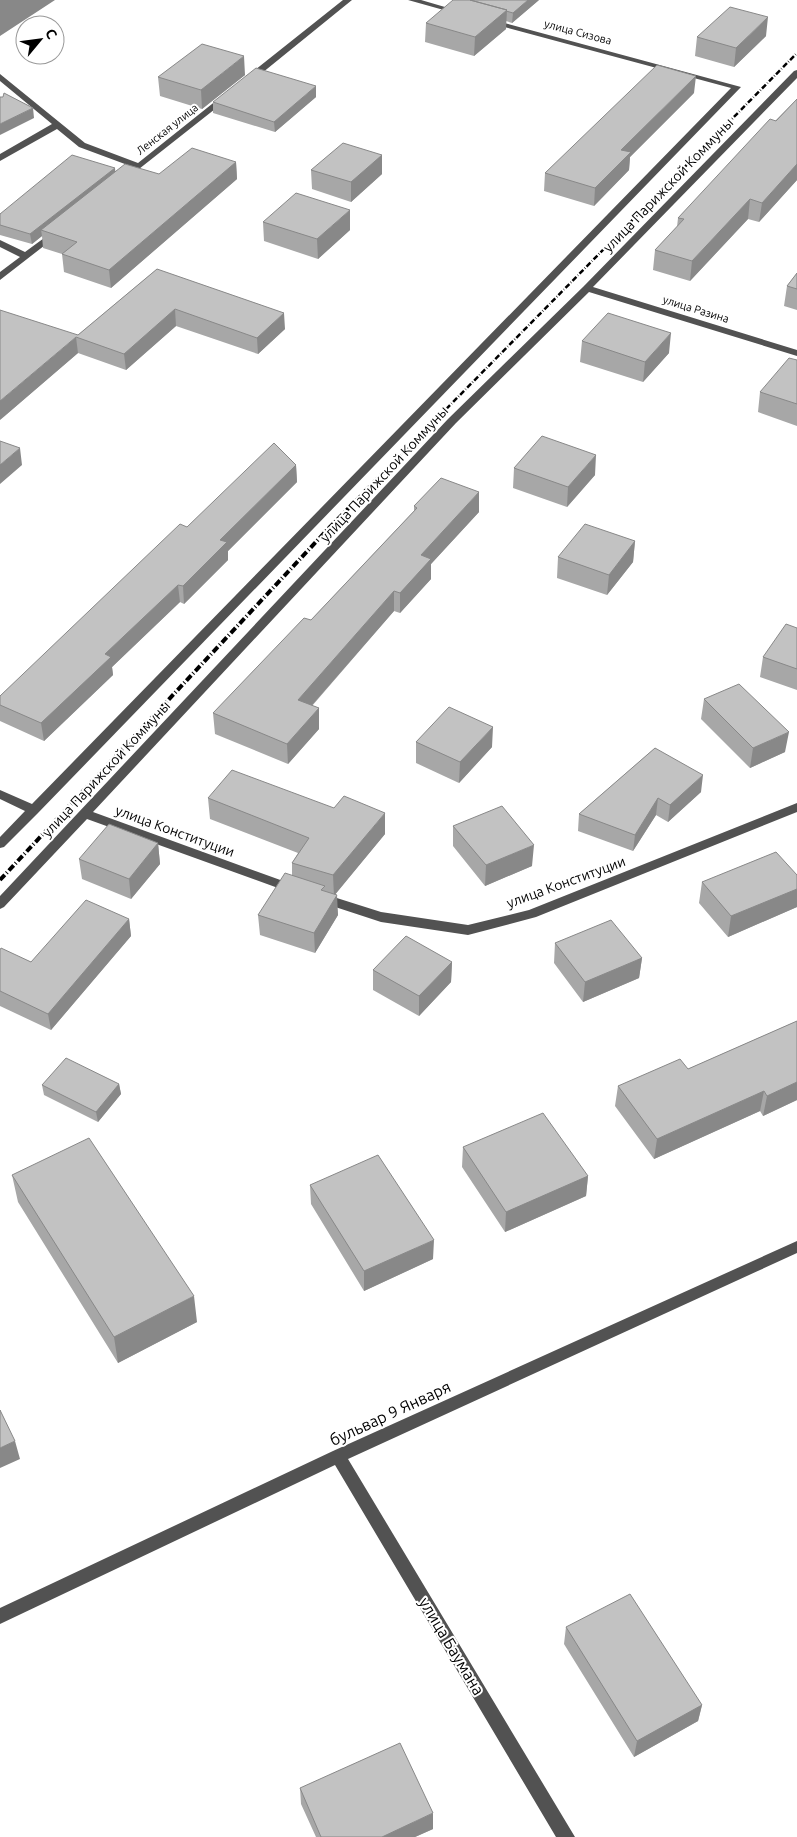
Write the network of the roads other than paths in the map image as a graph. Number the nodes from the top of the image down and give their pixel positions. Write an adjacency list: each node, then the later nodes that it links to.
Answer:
1 (348, 0): 7 (street)
2 (412, 0): 3 (street)
3 (469, 15)
4 (479, 18): 8 (street, улица Сизова)
5 (797, 73): 18 (street, улица Парижской Коммуны)
6 (0, 77): 10 (street)
7 (240, 86)
8 (737, 86): 22 (street, улица Парижской Коммуны)
9 (232, 92): 12 (street, Ленская улица)
10 (57, 125): 11 (street); 12 (street)
11 (0, 158)
12 (139, 166): 13 (street, Ленская улица)
13 (116, 184)
14 (64, 226): 16 (street)
15 (0, 243): 16 (street)
16 (26, 256): 17 (street)
17 (0, 277)
18 (587, 288): 19 (street, улица Разина); 23 (street, улица Парижской Коммуны)
19 (797, 353)
20 (0, 794): 22 (street)
21 (797, 807): 23 (street, улица Конституции)
22 (34, 810): 24 (street, улица Парижской Коммуны)
23 (83, 813): 25 (street, улица Парижской Коммуны)
24 (0, 844)
25 (0, 904)
26 (797, 1246): 27 (street, бульвар 9 Января)
27 (338, 1456): 28 (street, бульвар 9 Января); 29 (street, улица Баумана)
28 (0, 1616)
29 (566, 1837)

